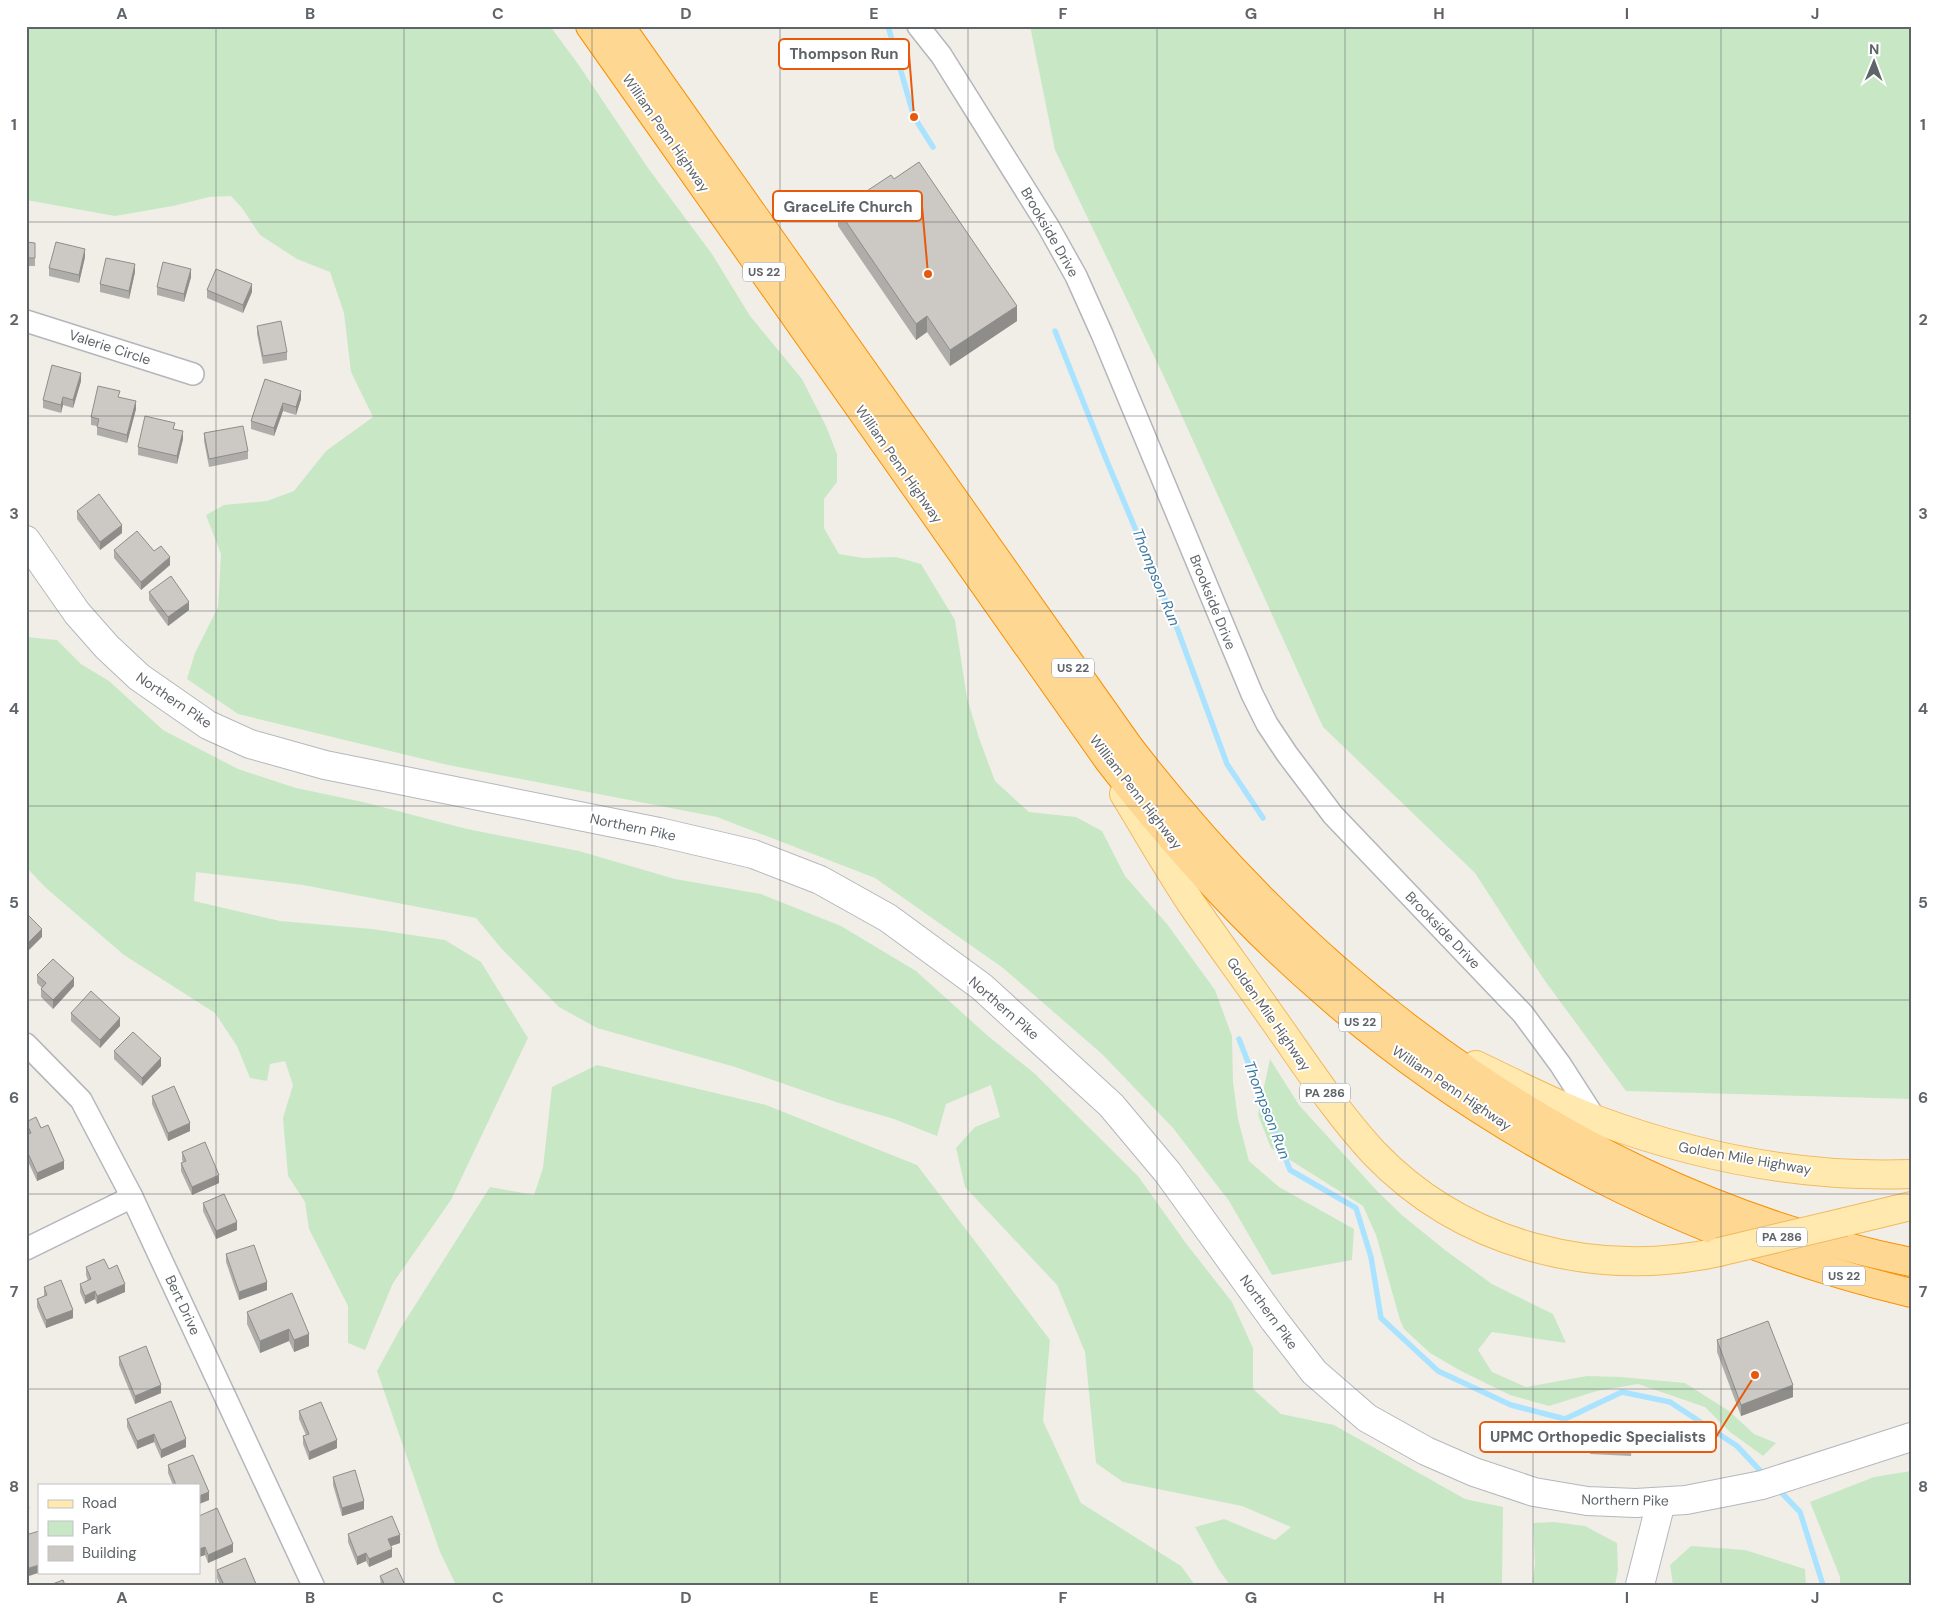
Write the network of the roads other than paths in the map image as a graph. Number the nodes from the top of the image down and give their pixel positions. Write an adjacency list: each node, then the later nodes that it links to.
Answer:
1 (590, 26): 7 (highway, William Penn Highway / US 22)
2 (620, 26): 8 (highway, William Penn Highway / US 22)
3 (918, 26): 10 (street, Brookside Drive)
4 (26, 321): 5 (street, Valerie Circle)
5 (193, 374)
6 (26, 540): 18 (main road, Northern Pike)
7 (1076, 714): 13 (main road, Golden Mile Highway / PA 286, bridge); 16 (highway, William Penn Highway / US 22)
8 (1420, 1039): 10 (main road, Golden Mile Highway); 15 (highway, William Penn Highway / US 22)
9 (26, 1044): 12 (street, Bert Drive)
10 (1596, 1120): 11 (main road, Golden Mile Highway)
11 (1911, 1174)
12 (132, 1196): 14 (street); 19 (street, Bert Drive)
13 (1911, 1206)
14 (26, 1249)
15 (1911, 1262)
16 (1911, 1293)
17 (1911, 1437): 18 (main road, Northern Pike)
18 (1661, 1502): 20 (main road)
19 (313, 1585)
20 (1640, 1585)

